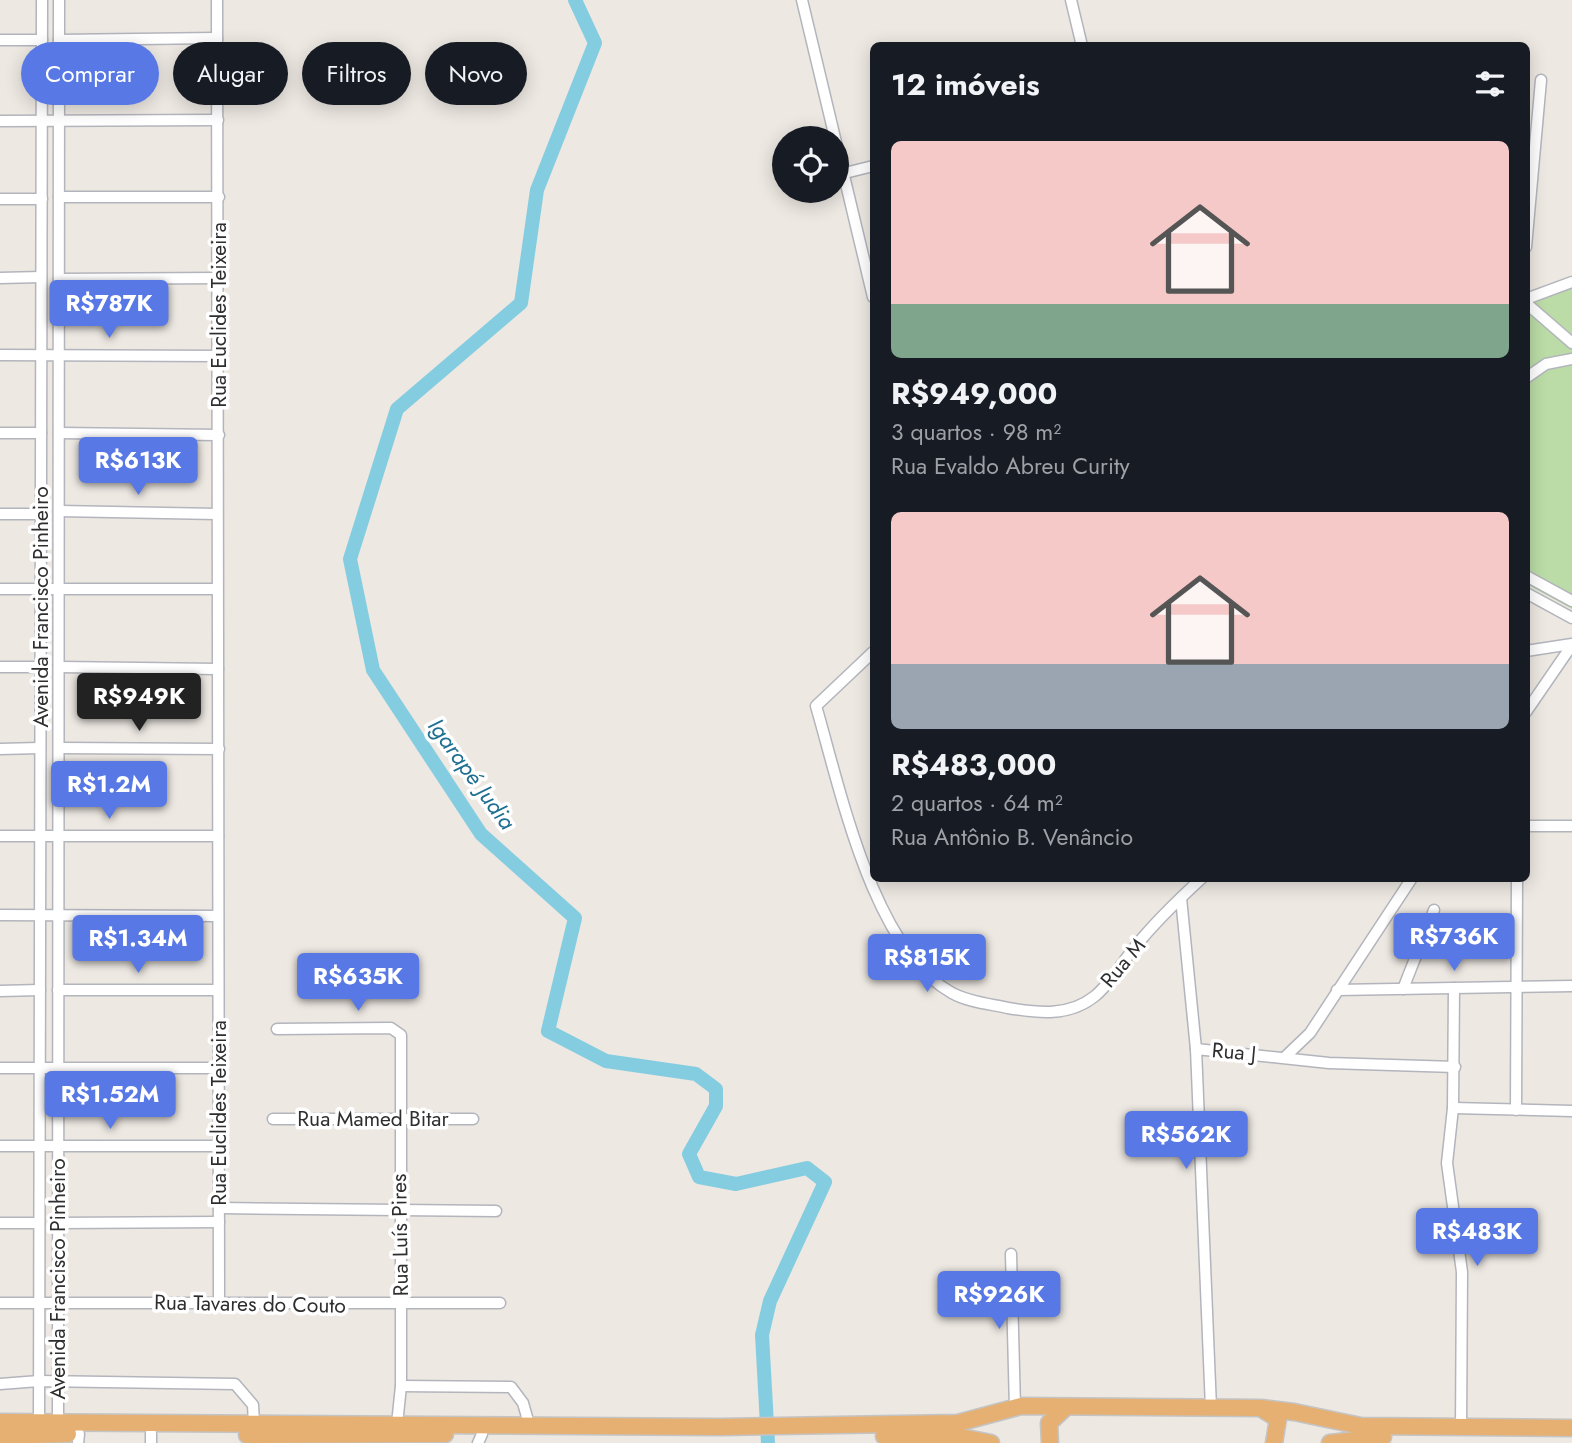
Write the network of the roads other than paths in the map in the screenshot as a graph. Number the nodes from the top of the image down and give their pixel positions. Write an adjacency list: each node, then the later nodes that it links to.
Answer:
1 (42, 0): 8 (street, Avenida Francisco Pinheiro)
2 (59, 0): 9 (street, Avenida Francisco Pinheiro)
3 (217, 0): 6 (street, Rua Euclides Teixeira)
4 (802, 0): 16 (street)
5 (1071, 0): 10 (street)
6 (217, 38): 9 (street); 13 (street, Rua Euclides Teixeira)
7 (0, 40): 8 (street)
8 (42, 40): 12 (street, Avenida Francisco Pinheiro)
9 (59, 40): 15 (street, Avenida Francisco Pinheiro)
10 (1081, 42)
11 (1541, 80): 24 (street)
12 (42, 120): 14 (street); 15 (street); 23 (street, Avenida Francisco Pinheiro)
13 (218, 120): 15 (street); 21 (street, Rua Euclides Teixeira)
14 (0, 121)
15 (59, 121): 20 (street, Avenida Francisco Pinheiro)
16 (833, 126)
17 (870, 167): 18 (street)
18 (849, 172)
19 (849, 191): 30 (street)
20 (59, 197): 21 (street); 28 (street, Avenida Francisco Pinheiro)
21 (219, 198): 27 (street, Rua Euclides Teixeira)
22 (0, 199): 23 (street)
23 (41, 199): 26 (street, Avenida Francisco Pinheiro)
24 (1530, 202)
25 (0, 278): 26 (street)
26 (41, 278): 34 (street, Avenida Francisco Pinheiro)
27 (219, 278): 28 (street); 37 (street, Rua Euclides Teixeira)
28 (59, 279): 36 (street, Avenida Francisco Pinheiro)
29 (1572, 282): 31 (street)
30 (870, 284)
31 (1530, 299)
32 (1530, 305): 33 (street)
33 (1572, 344)
34 (41, 354): 35 (street); 36 (street); 41 (street, Avenida Francisco Pinheiro)
35 (0, 355)
36 (59, 355): 37 (street); 42 (street, Avenida Francisco Pinheiro)
37 (219, 356): 43 (street, Rua Euclides Teixeira)
38 (1572, 359): 39 (street)
39 (1530, 375)
40 (0, 433): 41 (street)
41 (41, 433): 45 (street, Avenida Francisco Pinheiro)
42 (59, 433): 43 (street); 44 (street, Avenida Francisco Pinheiro)
43 (219, 435): 47 (street, Rua Euclides Teixeira)
44 (59, 511): 47 (street); 51 (street, Avenida Francisco Pinheiro)
45 (41, 513): 46 (street); 50 (street, Avenida Francisco Pinheiro)
46 (0, 514)
47 (218, 514): 52 (street, Rua Euclides Teixeira)
48 (1530, 578): 54 (street)
49 (0, 589): 50 (street)
50 (41, 589): 51 (street); 60 (street, Avenida Francisco Pinheiro)
51 (59, 589): 52 (street); 61 (street, Avenida Francisco Pinheiro)
52 (217, 589): 62 (street, Rua Euclides Teixeira)
53 (1530, 595): 55 (street)
54 (1572, 601)
55 (1572, 618)
56 (1572, 645): 57 (street); 63 (street)
57 (1530, 650)
58 (870, 655): 77 (street, Rua M)
59 (0, 667): 60 (street)
60 (40, 667): 64 (street, Avenida Francisco Pinheiro)
61 (59, 667): 62 (street); 65 (street, Avenida Francisco Pinheiro)
62 (218, 669): 67 (street, Rua Euclides Teixeira)
63 (1530, 706)
64 (40, 748): 66 (street); 71 (street, Avenida Francisco Pinheiro)
65 (59, 748): 67 (street); 72 (street, Avenida Francisco Pinheiro)
66 (0, 749)
67 (219, 749): 73 (street, Rua Euclides Teixeira)
68 (1530, 826): 69 (street)
69 (1572, 826)
70 (0, 836): 71 (street)
71 (40, 836): 72 (street); 80 (street, Avenida Francisco Pinheiro)
72 (58, 836): 73 (street); 81 (street, Avenida Francisco Pinheiro)
73 (218, 836): 82 (street, Rua Euclides Teixeira)
74 (1198, 882): 77 (street, Rua M)
75 (1409, 882): 86 (street, Rua J)
76 (1517, 882): 84 (street)
77 (1181, 898): 93 (street)
78 (1434, 910): 87 (street)
79 (0, 915): 80 (street)
80 (40, 915): 81 (street); 88 (street, Avenida Francisco Pinheiro)
81 (58, 915): 82 (street); 89 (street, Avenida Francisco Pinheiro)
82 (218, 916): 90 (street, Rua Euclides Teixeira)
83 (1572, 986): 84 (street)
84 (1517, 987): 85 (street); 101 (street)
85 (1454, 988): 87 (street); 95 (street)
86 (1336, 989): 87 (street); 94 (street, Rua J)
87 (1403, 989)
88 (40, 990): 91 (street); 97 (street, Avenida Francisco Pinheiro)
89 (58, 990): 90 (street); 98 (street, Avenida Francisco Pinheiro)
90 (218, 990): 99 (street, Rua Euclides Teixeira)
91 (0, 991)
92 (276, 1029): 104 (street, Rua Luís Pires)
93 (1196, 1049): 94 (street, Rua J); 130 (street, Rua J)
94 (1286, 1056): 95 (street)
95 (1455, 1067): 100 (street)
96 (0, 1068): 97 (street)
97 (39, 1068): 98 (street); 107 (street, Avenida Francisco Pinheiro)
98 (58, 1068): 99 (street); 108 (street, Avenida Francisco Pinheiro)
99 (218, 1068): 109 (street, Rua Euclides Teixeira)
100 (1454, 1108): 101 (street); 138 (street)
101 (1516, 1110): 102 (street)
102 (1572, 1111)
103 (273, 1118): 104 (street, Rua Mamed Bitar)
104 (400, 1119): 105 (street, Rua Mamed Bitar); 112 (street, Rua Luís Pires)
105 (473, 1119)
106 (0, 1146): 107 (street)
107 (39, 1146): 108 (street); 115 (street, Avenida Francisco Pinheiro)
108 (58, 1146): 109 (street); 116 (street, Avenida Francisco Pinheiro)
109 (220, 1146): 110 (street, Rua Euclides Teixeira)
110 (219, 1208): 112 (street); 113 (street, Rua Euclides Teixeira)
111 (496, 1211): 112 (street)
112 (399, 1212): 123 (street, Rua Luís Pires)
113 (219, 1222): 116 (street); 118 (street, Rua Euclides Teixeira)
114 (0, 1223): 115 (street)
115 (39, 1223): 120 (street, Avenida Francisco Pinheiro)
116 (58, 1223): 121 (street, Avenida Francisco Pinheiro)
117 (1012, 1254): 129 (street)
118 (219, 1302): 121 (street, Rua Tavares do Couto); 123 (street, Rua Tavares do Couto)
119 (0, 1303): 120 (street, Rua Tavares do Couto)
120 (39, 1303): 121 (street, Rua Tavares do Couto); 124 (street, Avenida Francisco Pinheiro)
121 (58, 1303): 125 (street, Avenida Francisco Pinheiro)
122 (500, 1303): 123 (street, Rua Tavares do Couto)
123 (401, 1305): 127 (street, Rua Luís Pires)
124 (39, 1381): 125 (street); 126 (street); 133 (street, Avenida Francisco Pinheiro)
125 (58, 1381): 135 (street, Avenida Francisco Pinheiro); 136 (street)
126 (0, 1384)
127 (401, 1386): 134 (street, Rua Luís Pires); 137 (street)
128 (1066, 1407): 129 (highway); 130 (highway); 150 (highway)
129 (1015, 1408): 140 (highway)
130 (1212, 1408): 131 (highway)
131 (1261, 1408): 138 (highway); 151 (highway)
132 (0, 1422): 133 (highway)
133 (39, 1423): 135 (highway)
134 (397, 1423): 136 (highway); 137 (highway)
135 (58, 1424): 136 (highway)
136 (254, 1424)
137 (529, 1424): 141 (highway)
138 (1461, 1428): 139 (highway)
139 (1572, 1428)
140 (839, 1430): 141 (highway); 149 (highway)
141 (720, 1431): 145 (highway)
142 (0, 1436): 143 (highway)
143 (79, 1438): 144 (highway)
144 (151, 1438): 147 (highway)
145 (480, 1438): 148 (highway)
146 (1572, 1438): 152 (highway)
147 (286, 1439): 148 (highway)
148 (372, 1439)
149 (991, 1443)
150 (1050, 1443)
151 (1274, 1443)
152 (1330, 1443)

